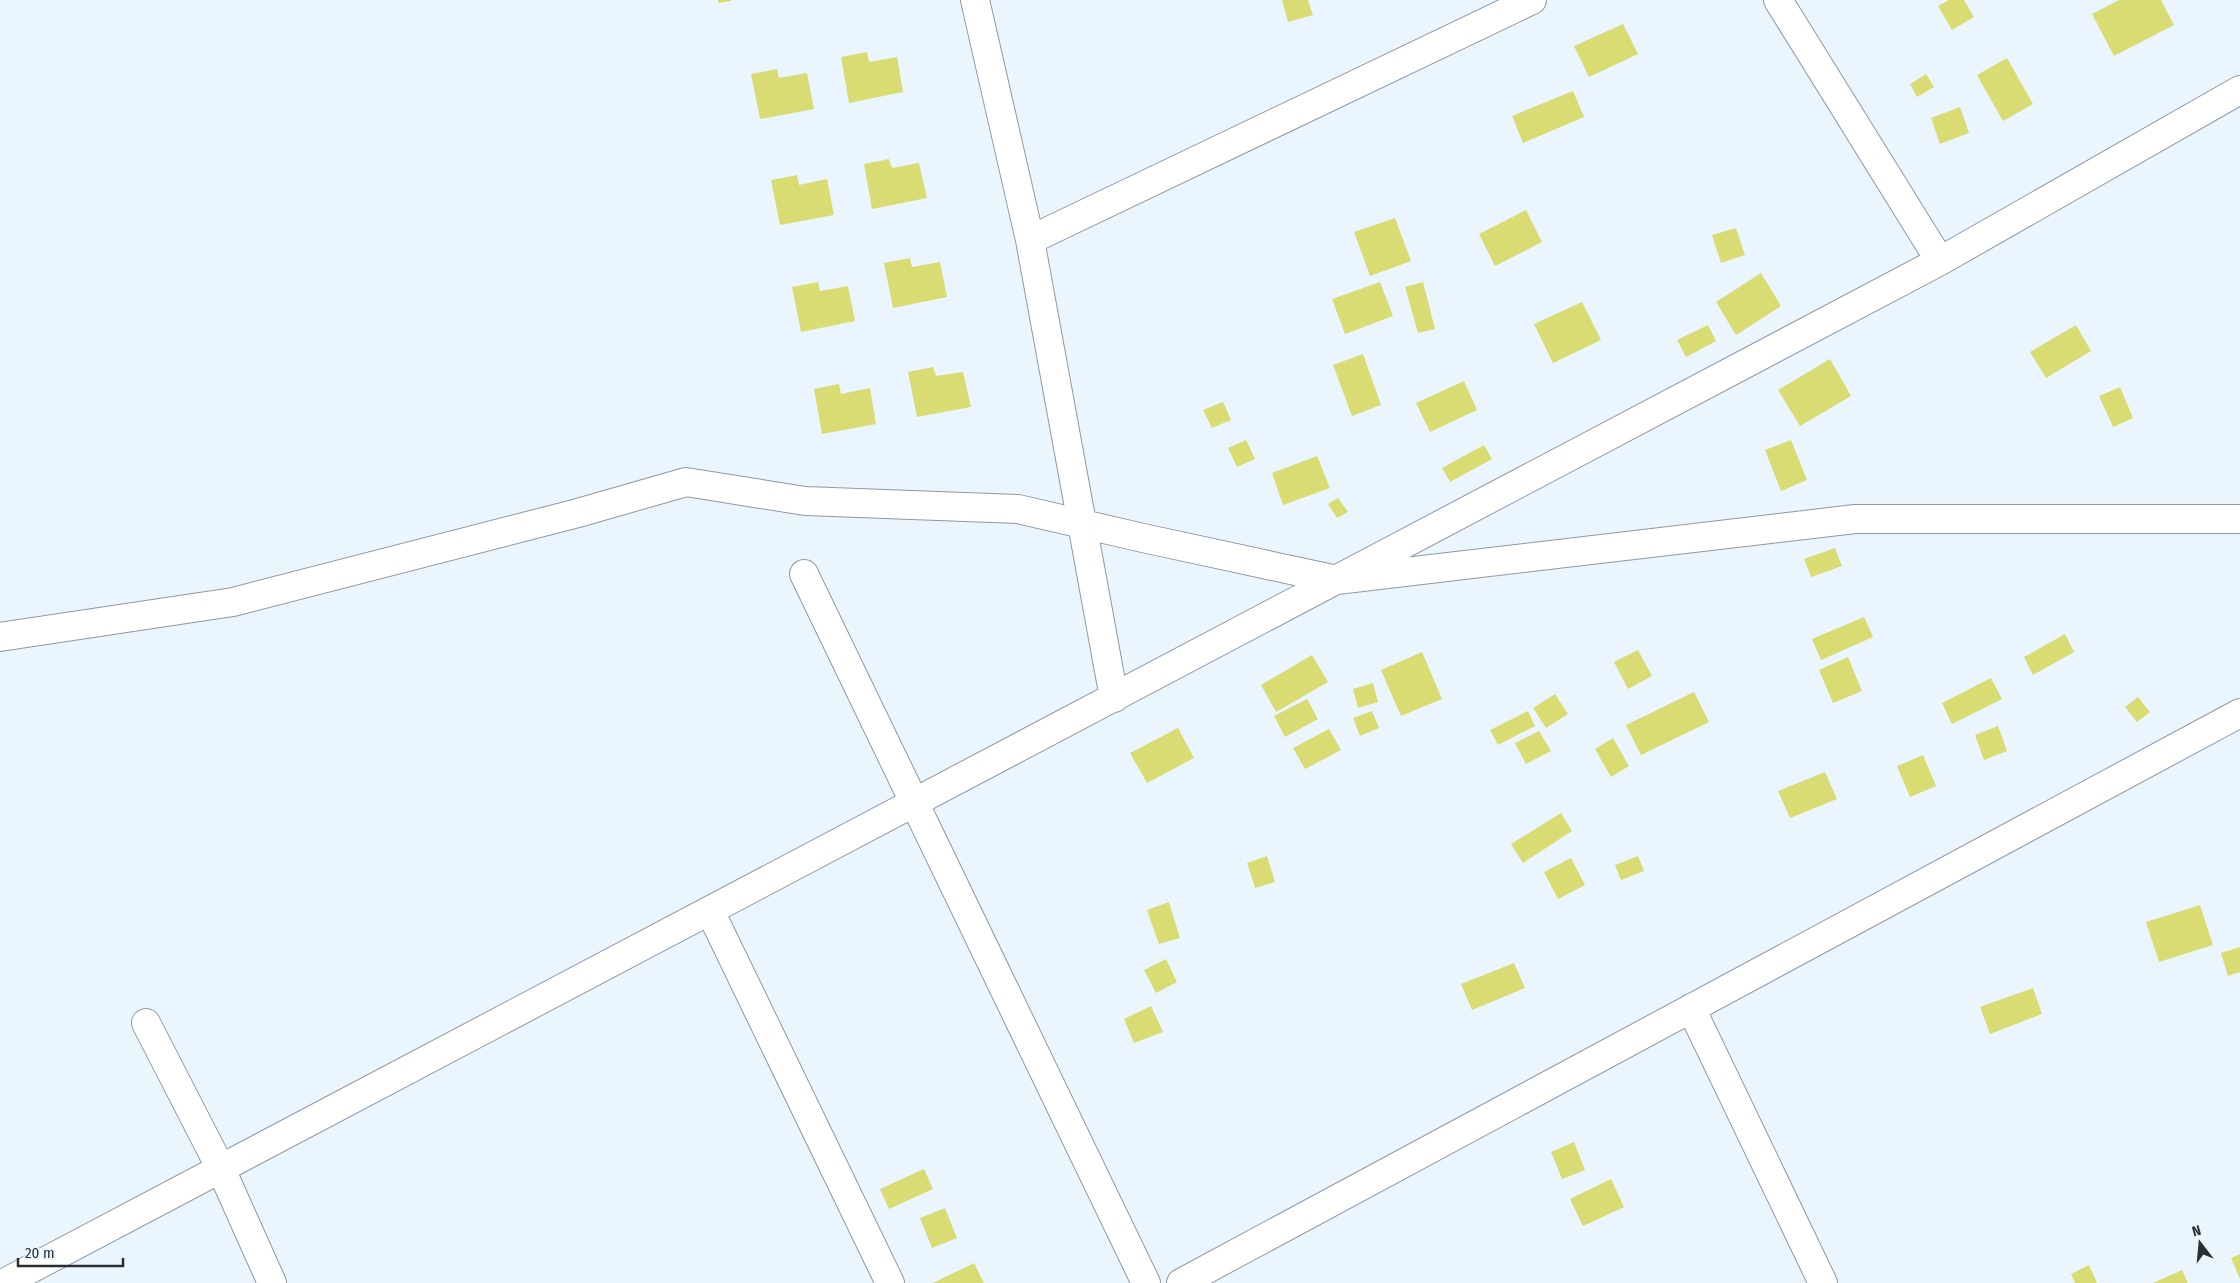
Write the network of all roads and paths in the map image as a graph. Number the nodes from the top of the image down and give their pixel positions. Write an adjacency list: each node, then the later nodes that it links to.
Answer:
1 (975, 0): 5 (street)
2 (1532, 0): 5 (street)
3 (1778, 0): 6 (street)
4 (2240, 90): 6 (street)
5 (1030, 240): 8 (street)
6 (1940, 261): 10 (street)
7 (2240, 519): 10 (street)
8 (1082, 524): 10 (street); 11 (street); 12 (street)
9 (804, 574): 14 (street)
10 (1337, 580): 12 (street)
11 (0, 637)
12 (1114, 698): 14 (street)
13 (2240, 713): 16 (street)
14 (915, 803): 15 (street); 22 (street)
15 (710, 911): 18 (street); 21 (street)
16 (1691, 1008): 23 (street); 24 (street)
17 (146, 1022): 18 (street)
18 (221, 1169): 19 (street); 20 (street)
19 (4, 1283)
20 (272, 1283)
21 (890, 1283)
22 (1146, 1283)
23 (1181, 1283)
24 (1823, 1283)

